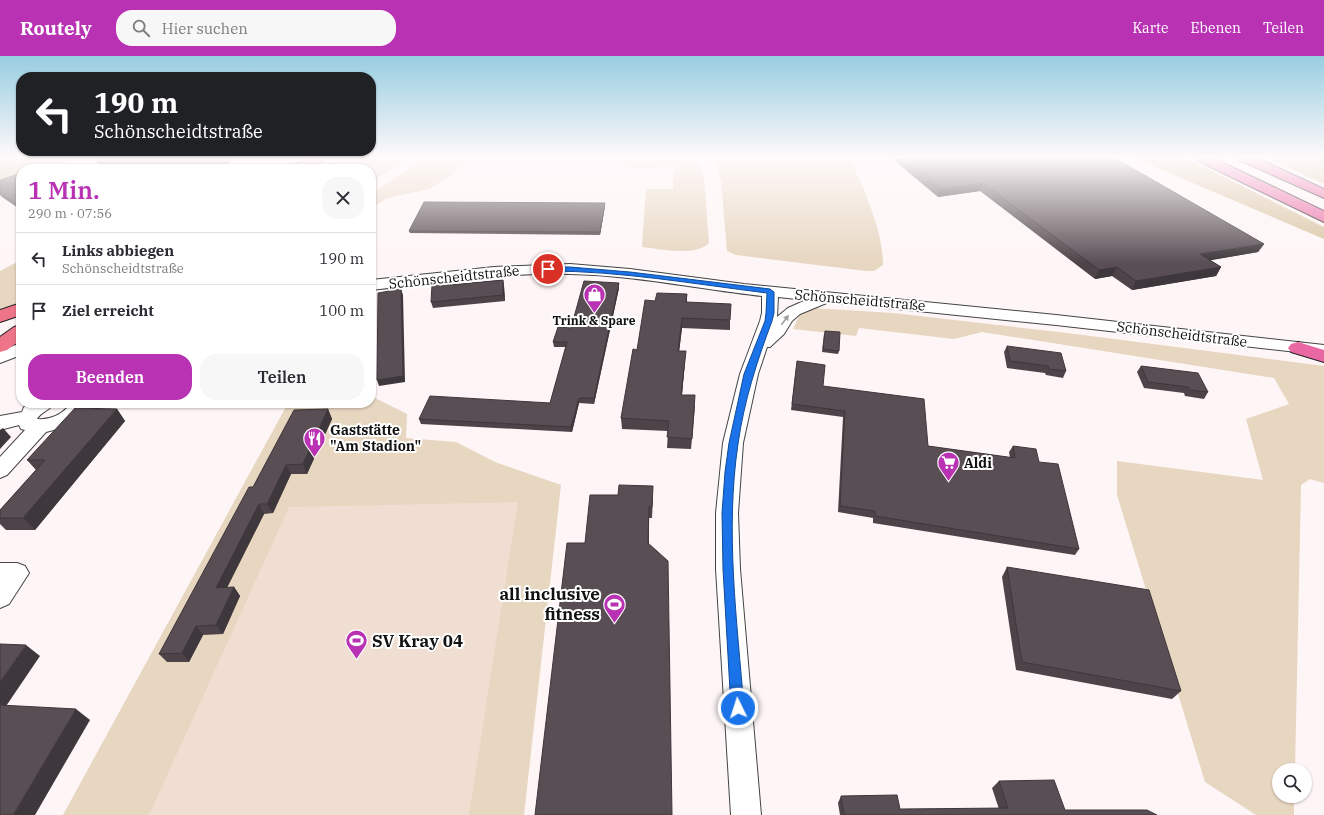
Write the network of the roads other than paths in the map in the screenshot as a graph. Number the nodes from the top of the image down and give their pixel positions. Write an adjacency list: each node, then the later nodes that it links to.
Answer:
1 (1274, 192): 2 (highway)
2 (1324, 217)
3 (376, 284): 4 (street, Schönscheidtstraße)
4 (770, 292): 5 (street, Schönscheidtstraße); 13 (street)
5 (834, 298): 12 (street, Schönscheidtstraße); 13 (street, one-way to 5)
6 (16, 310): 7 (main road)
7 (0, 317)
8 (16, 326): 9 (main road)
9 (0, 329)
10 (16, 334): 11 (main road)
11 (0, 346)
12 (1298, 348): 15 (street, Schönscheidtstraße); 16 (highway)
13 (759, 349): 25 (street)
14 (16, 350): 17 (street)
15 (1324, 350)
16 (1324, 356)
17 (0, 358)
18 (36, 408): 20 (street)
19 (76, 408): 20 (street)
20 (33, 422): 21 (street); 22 (street)
21 (0, 423)
22 (0, 470)
23 (0, 573): 24 (street)
24 (0, 597)
25 (746, 815)

